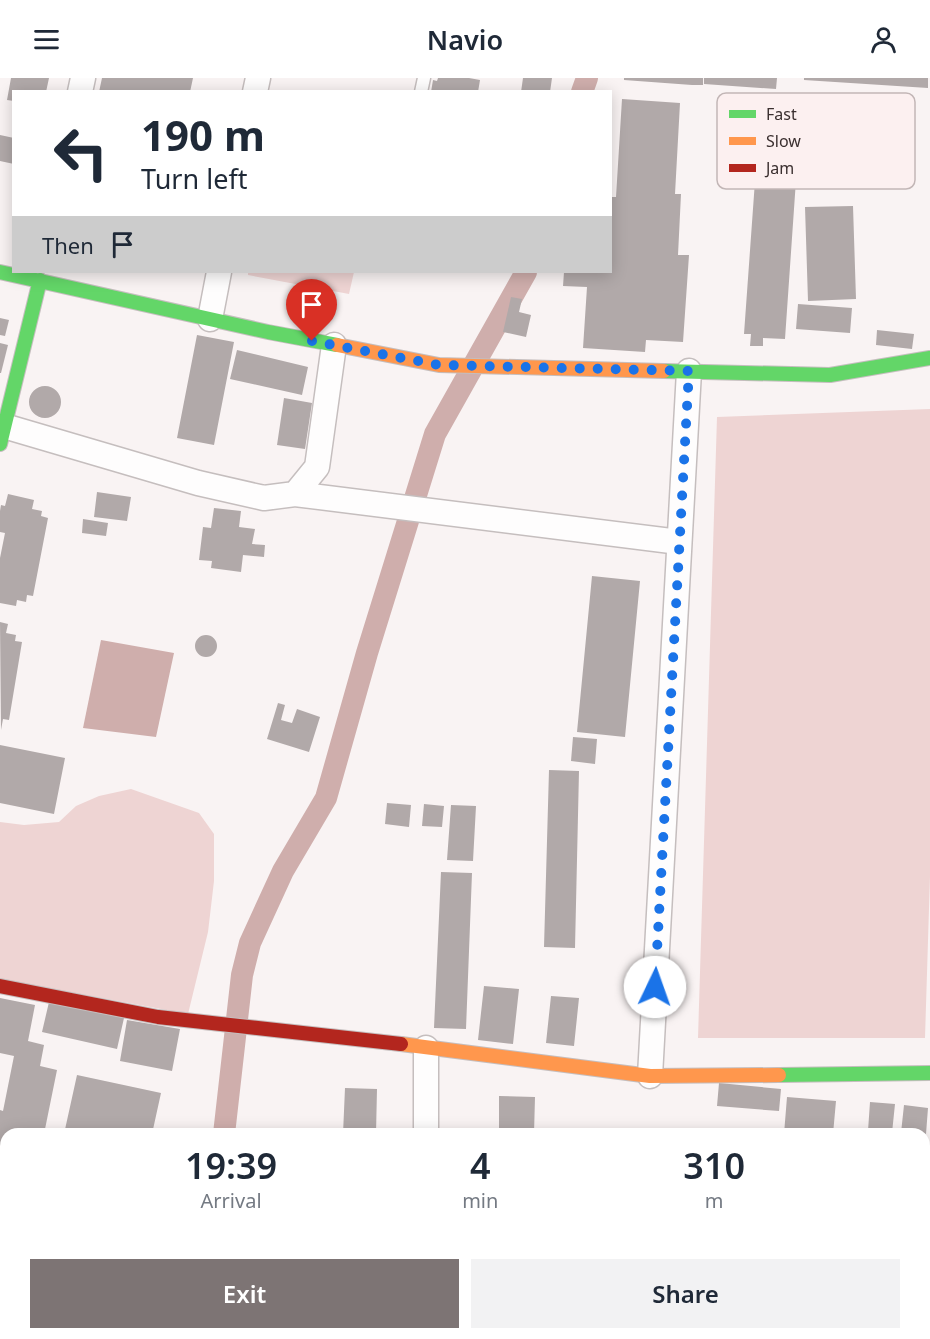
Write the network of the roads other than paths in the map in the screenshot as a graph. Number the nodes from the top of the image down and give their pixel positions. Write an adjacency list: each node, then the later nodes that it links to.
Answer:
1 (0, 272): 3 (street)
2 (219, 273): 4 (street)
3 (41, 276): 4 (street); 8 (street)
4 (210, 319): 5 (street)
5 (334, 345): 7 (street); 9 (street)
6 (930, 358): 7 (street)
7 (689, 371): 10 (street)
8 (2, 435): 9 (street)
9 (295, 494): 10 (street)
10 (680, 542): 14 (street)
11 (0, 986): 12 (street)
12 (426, 1048): 14 (street); 15 (street)
13 (930, 1073): 14 (street)
14 (650, 1076)
15 (426, 1128)

